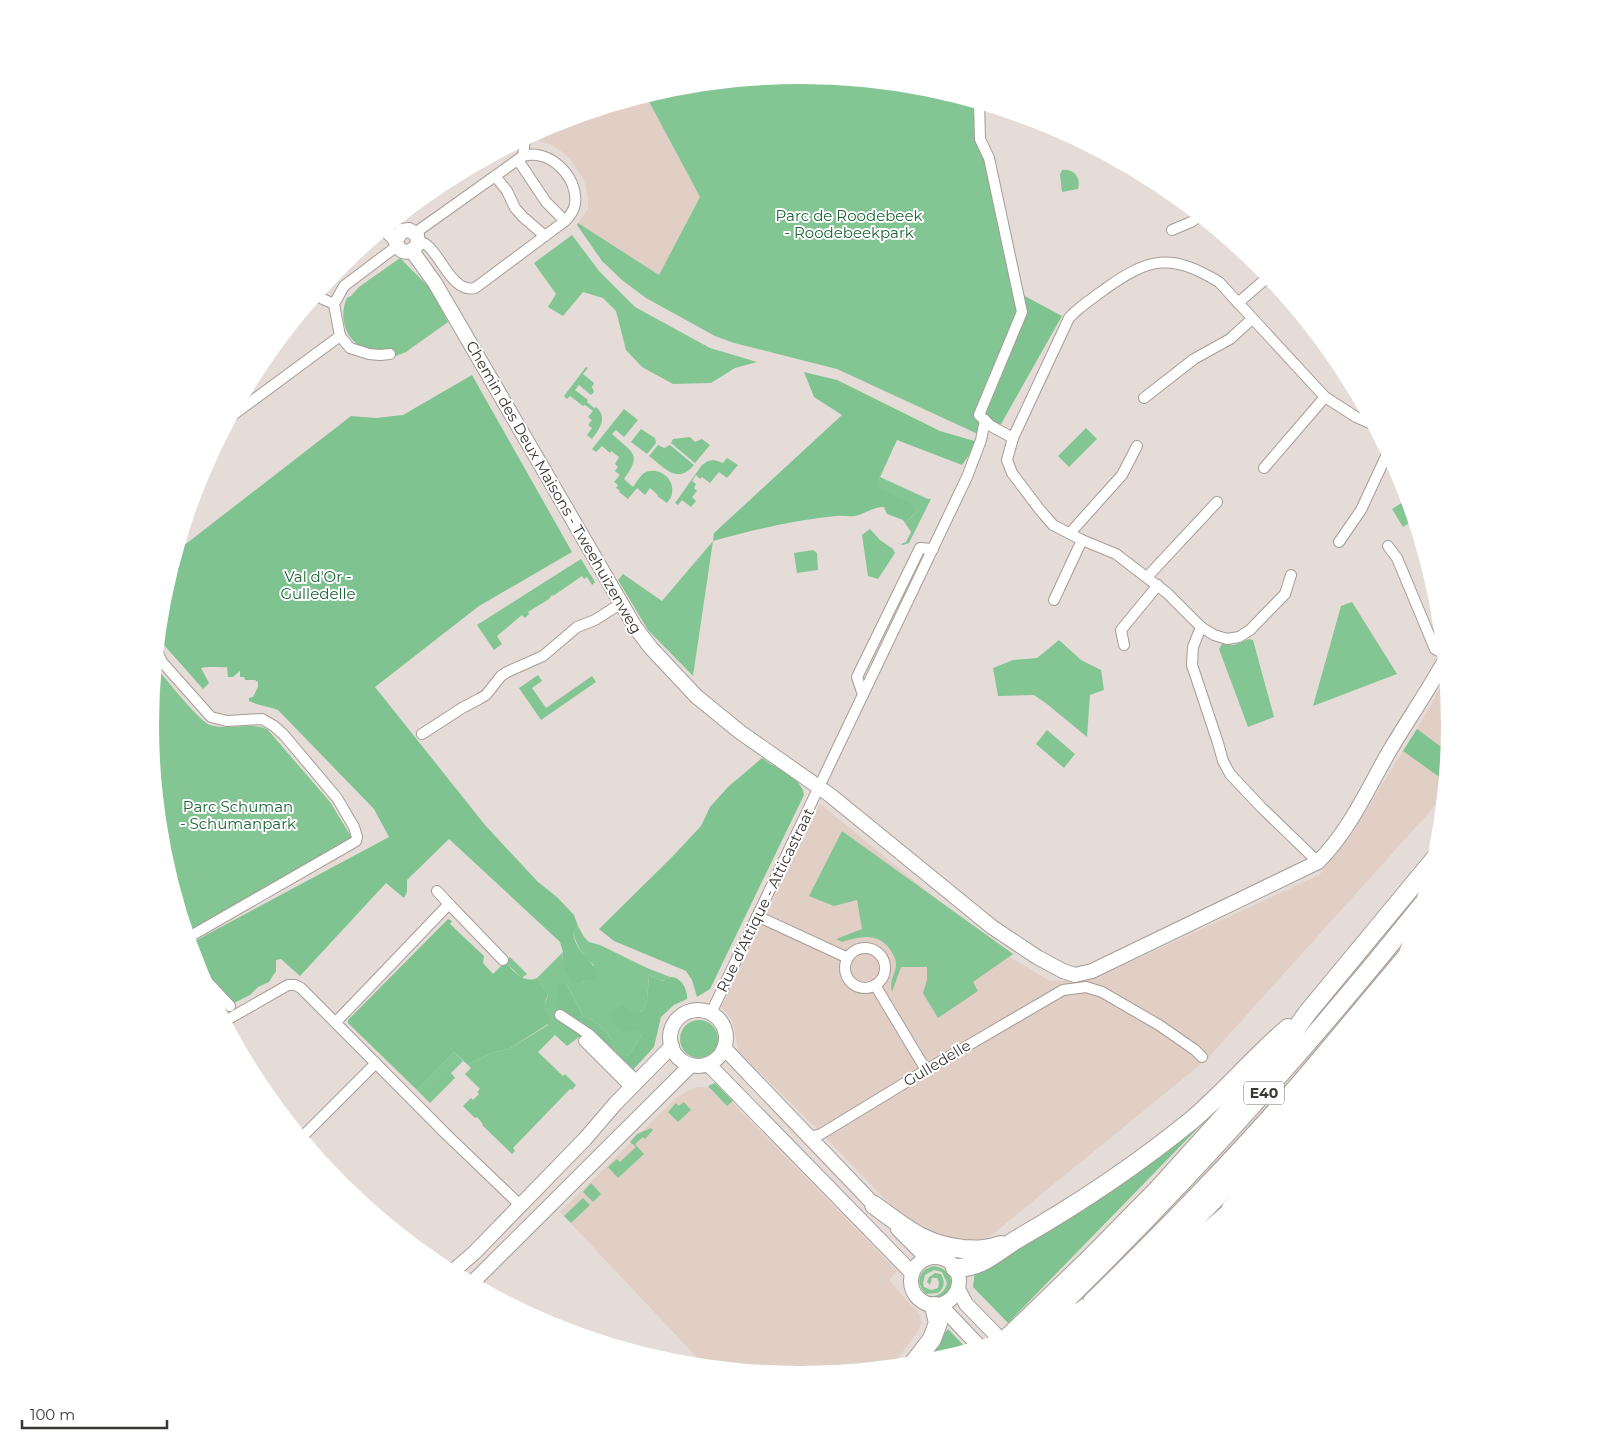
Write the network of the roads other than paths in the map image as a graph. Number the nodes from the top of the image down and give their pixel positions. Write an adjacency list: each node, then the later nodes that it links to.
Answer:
1 (979, 110): 21 (street, Rue d'Attique - Atticastraat)
2 (523, 147): 3 (street)
3 (520, 158): 4 (street); 6 (street); 6 (street)
4 (496, 176): 9 (street); 10 (street)
5 (1195, 219): 7 (street)
6 (566, 221): 9 (street)
7 (1172, 230)
8 (392, 231): 10 (main road, Chemin des Deux Maisons - Tweehuizenweg)
9 (546, 236): 10 (street)
10 (406, 237): 14 (street); 36 (main road, Chemin des Deux Maisons - Tweehuizenweg)
11 (1263, 281): 13 (street)
12 (321, 298): 14 (street)
13 (1238, 303): 15 (street); 23 (street)
14 (334, 304): 16 (street)
15 (1252, 319): 18 (street); 19 (street)
16 (340, 336): 17 (street); 20 (street)
17 (390, 354)
18 (1325, 396): 22 (street); 26 (street)
19 (1144, 398)
20 (243, 408)
21 (985, 420): 23 (street); 43 (street, Rue d'Attique - Atticastraat)
22 (1366, 422)
23 (1013, 438): 28 (street)
24 (1138, 446): 28 (street)
25 (1384, 460): 30 (street)
26 (1264, 468)
27 (1217, 502): 33 (street)
28 (1070, 534): 29 (street)
29 (1082, 540): 33 (street); 35 (street)
30 (1339, 542)
31 (1388, 546): 39 (street)
32 (1290, 575): 37 (street)
33 (1148, 576): 34 (street)
34 (1158, 586): 37 (street); 38 (street)
35 (1054, 600)
36 (620, 604): 42 (street); 43 (main road, Chemin des Deux Maisons - Tweehuizenweg)
37 (1201, 628): 44 (street)
38 (1124, 645)
39 (1437, 650)
40 (163, 663): 50 (street)
41 (1439, 671): 44 (main road)
42 (422, 734)
43 (819, 787): 44 (main road, Chemin des Deux Maisons - Tweehuizenweg); 48 (street, Rue d'Attique - Atticastraat)
44 (1318, 862)
45 (1424, 871): 57 (highway, E40)
46 (437, 892): 47 (street)
47 (449, 904): 52 (street); 61 (street)
48 (757, 916): 51 (street); 58 (street, Rue d'Attique - Atticastraat)
49 (1412, 918): 88 (highway, E40)
50 (194, 934)
51 (848, 958): 54 (street); 54 (street)
52 (503, 960)
53 (1391, 974): 85 (highway, E40)
54 (876, 985): 70 (street)
55 (218, 993): 56 (street)
56 (230, 1006)
57 (1308, 1012): 78 (highway); 89 (highway, E40)
58 (711, 1013): 64 (main road); 65 (main road)
59 (560, 1015): 71 (street)
60 (230, 1018): 61 (street)
61 (336, 1022): 67 (street)
62 (1362, 1034): 80 (highway, E40)
63 (584, 1041): 71 (street)
64 (672, 1046): 69 (main road); 71 (main road)
65 (724, 1048): 68 (main road); 74 (main road)
66 (1202, 1057): 70 (street, Gulledelle)
67 (376, 1063): 73 (street); 76 (street)
68 (708, 1064): 69 (main road); 83 (main road)
69 (692, 1065): 84 (main road)
70 (926, 1070): 74 (street, Gulledelle)
71 (633, 1083): 76 (main road)
72 (1315, 1107): 75 (highway)
73 (306, 1133)
74 (810, 1137): 77 (main road)
75 (1267, 1164)
76 (520, 1205): 81 (main road)
77 (874, 1205): 78 (highway); 79 (main road)
78 (1013, 1241): 82 (highway)
79 (927, 1258): 82 (main road); 83 (main road)
80 (1156, 1259)
81 (458, 1267)
82 (955, 1268): 86 (main road)
83 (912, 1273): 87 (main road)
84 (477, 1278)
85 (1107, 1288)
86 (958, 1290): 87 (main road); 90 (main road)
87 (937, 1306): 91 (main road); 92 (highway)
88 (1051, 1315)
89 (1017, 1328)
90 (996, 1335)
91 (975, 1341)
92 (920, 1355)

